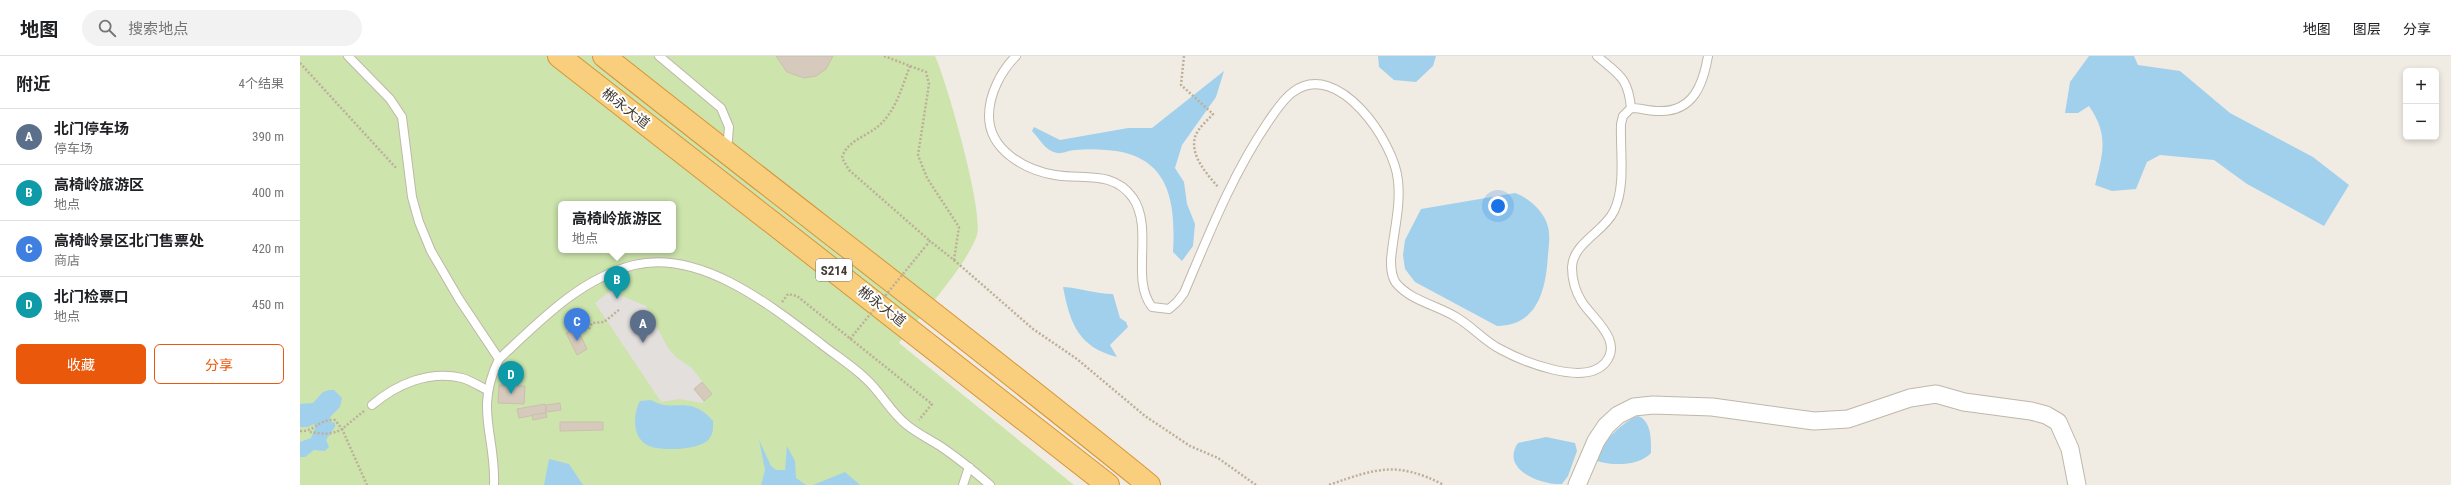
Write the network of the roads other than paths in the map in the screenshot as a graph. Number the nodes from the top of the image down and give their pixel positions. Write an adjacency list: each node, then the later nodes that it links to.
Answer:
1 (348, 56): 10 (lane)
2 (559, 56): 17 (highway, 郴永大道 / S214)
3 (604, 56): 9 (highway, 郴永大道 / S214)
4 (658, 56): 9 (lane)
5 (1016, 56): 8 (lane)
6 (1597, 56): 8 (lane)
7 (1708, 56): 8 (lane)
8 (1631, 108)
9 (726, 154): 18 (highway, 郴永大道 / S214)
10 (499, 359): 11 (lane); 13 (lane)
11 (487, 390): 12 (lane); 14 (lane)
12 (372, 404)
13 (969, 467): 15 (lane); 16 (lane)
14 (494, 485)
15 (963, 485)
16 (990, 485)
17 (1108, 485)
18 (1149, 485)
19 (1577, 485): 20 (street)
20 (2077, 485)

